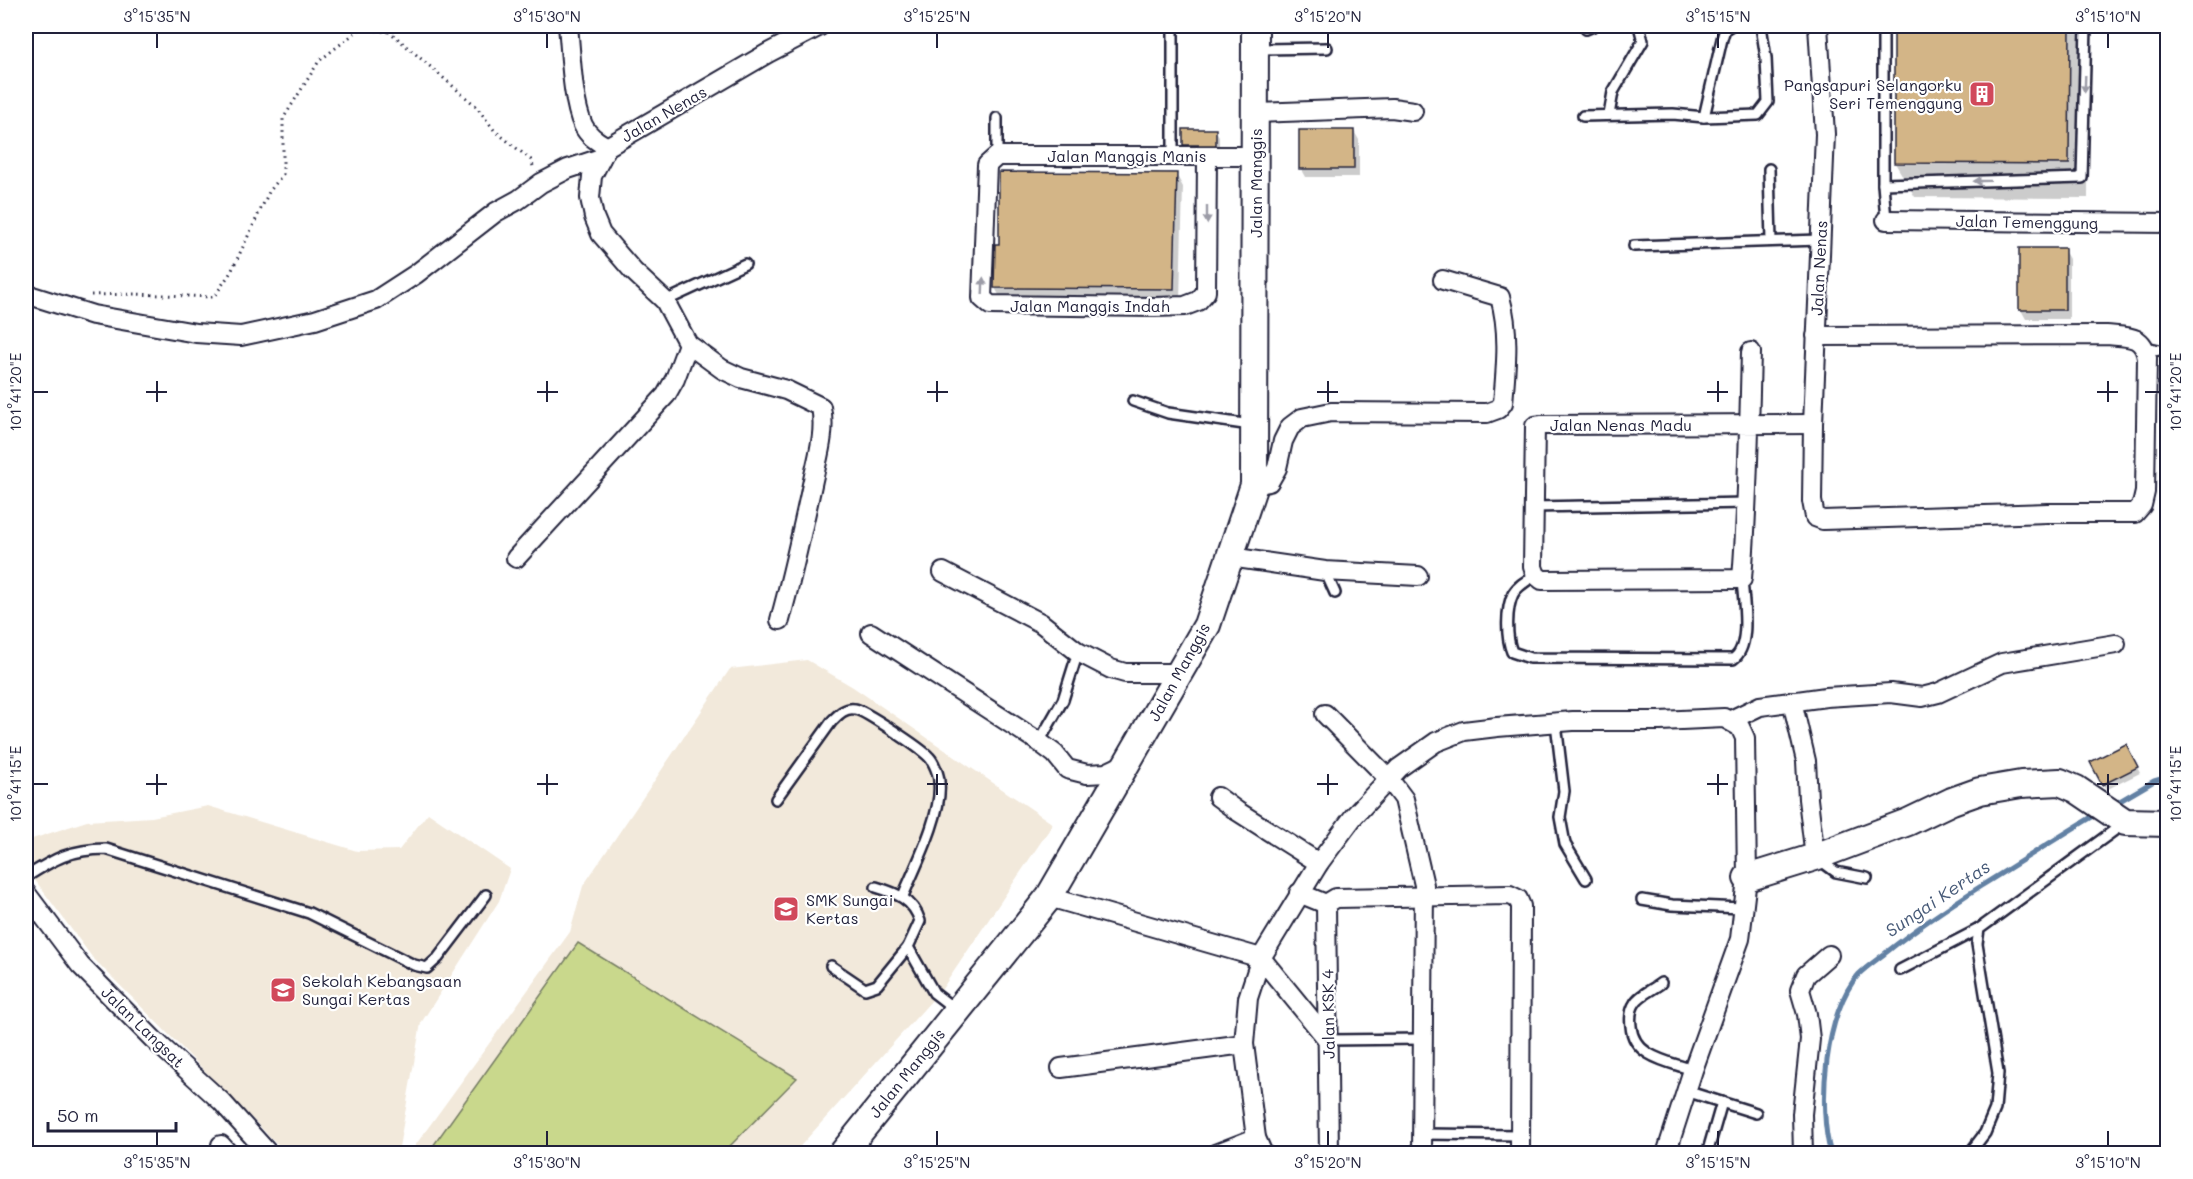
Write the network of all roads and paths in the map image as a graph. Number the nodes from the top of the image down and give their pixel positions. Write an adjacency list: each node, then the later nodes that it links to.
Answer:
1 (377, 26): 11 (path)
2 (568, 26): 20 (street)
3 (820, 26): 20 (street, Jalan Nenas)
4 (1173, 26): 22 (lane)
5 (1639, 26): 17 (lane)
6 (1730, 26): 18 (lane)
7 (1761, 26): 18 (lane)
8 (1818, 26): 30 (street, Jalan Nenas)
9 (1883, 26): 26 (lane)
10 (2086, 26): 26 (lane, one-way to 26)
11 (390, 32): 27 (path); 36 (path)
12 (1256, 37): 13 (lane); 15 (street, Jalan Manggis)
13 (1327, 48)
14 (1413, 111): 15 (street)
15 (1256, 113): 24 (street, Jalan Manggis)
16 (1582, 116): 17 (lane)
17 (1609, 116): 18 (lane)
18 (1704, 117)
19 (997, 118): 21 (lane)
20 (604, 152): 27 (street, Jalan Nenas); 37 (street)
21 (997, 156): 22 (street, Jalan Manggis Manis); 23 (street, Jalan Manggis Indah, one-way to 21)
22 (1173, 156): 23 (street, Jalan Manggis Manis)
23 (1207, 156): 24 (street, Jalan Manggis Manis)
24 (1256, 156): 46 (street, Jalan Manggis)
25 (1769, 169): 31 (lane)
26 (1883, 184): 28 (lane)
27 (534, 188): 35 (street, Jalan Nenas)
28 (1886, 220): 29 (street, Jalan Temenggung)
29 (2168, 223)
30 (1821, 240): 31 (lane); 38 (street, Jalan Nenas)
31 (1771, 241): 32 (lane)
32 (1634, 246)
33 (745, 264): 37 (lane)
34 (1443, 279): 47 (street)
35 (26, 294)
36 (88, 296)
37 (665, 301): 39 (street)
38 (1816, 336): 40 (street); 45 (street, Jalan Nenas)
39 (688, 344): 51 (street); 58 (street)
40 (2145, 347): 42 (lane); 45 (street, Jalan Nenas)
41 (1751, 352): 44 (street)
42 (2168, 352)
43 (1133, 401): 46 (lane)
44 (1749, 424): 45 (street, Jalan Nenas Madu); 48 (street); 49 (street, Jalan Nenas Madu)
45 (1813, 424)
46 (1254, 426): 47 (street, Jalan Manggis)
47 (1254, 485): 50 (street, Jalan Manggis)
48 (1747, 503): 49 (lane); 56 (street)
49 (1533, 507): 54 (street, Jalan Nenas Madu)
50 (1230, 556): 52 (street); 62 (street, Jalan Manggis)
51 (516, 558)
52 (1325, 571): 55 (street); 57 (lane)
53 (943, 572): 61 (street)
54 (1536, 575): 56 (street); 56 (lane)
55 (1418, 576)
56 (1742, 579)
57 (1335, 593)
58 (780, 620)
59 (872, 633): 67 (street)
60 (2116, 644): 63 (street)
61 (1078, 652): 62 (street); 67 (lane)
62 (1179, 673): 68 (street, Jalan Manggis)
63 (1792, 701): 65 (street); 74 (street)
64 (1325, 714): 69 (street)
65 (1731, 720): 66 (street); 77 (street)
66 (1556, 723): 69 (street); 79 (lane)
67 (1039, 742): 68 (street)
68 (1127, 763): 85 (street, Jalan Manggis)
69 (1389, 779): 75 (street); 86 (street)
70 (1218, 796): 75 (street)
71 (776, 799): 84 (lane)
72 (2121, 820): 73 (street); 74 (street); 90 (lane)
73 (2168, 823)
74 (1815, 857): 77 (street); 78 (lane)
75 (1319, 863): 81 (street)
76 (26, 877): 83 (lane)
77 (1747, 878): 89 (street)
78 (1867, 878)
79 (1586, 879)
80 (876, 887): 84 (lane)
81 (1299, 892): 88 (street); 93 (street)
82 (26, 893): 109 (street, Jalan Langsat)
83 (486, 895)
84 (903, 896): 91 (lane)
85 (1049, 897): 93 (street); 97 (street, Jalan Manggis)
86 (1424, 897): 88 (street); 98 (street); 107 (street)
87 (1642, 900): 89 (lane)
88 (1326, 904): 99 (street, Jalan KSK 4)
89 (1742, 908): 102 (street)
90 (1980, 929): 95 (lane); 117 (lane)
91 (908, 947): 94 (lane); 97 (lane)
92 (1829, 955): 116 (street)
93 (1261, 958): 99 (street); 100 (street)
94 (831, 966)
95 (1900, 970)
96 (1661, 983): 102 (lane)
97 (956, 1011): 110 (street, Jalan Manggis)
98 (1424, 1039): 99 (lane); 106 (street)
99 (1328, 1040): 112 (street, Jalan KSK 4)
100 (1244, 1044): 101 (street); 108 (street)
101 (1061, 1068)
102 (1693, 1070): 103 (street)
103 (1686, 1091): 104 (lane); 114 (street)
104 (1722, 1102): 105 (lane); 115 (lane)
105 (1756, 1113)
106 (1422, 1134): 107 (lane); 113 (street)
107 (1520, 1144)
108 (1259, 1146): 111 (street)
109 (269, 1154)
110 (842, 1154)
111 (1215, 1154)
112 (1329, 1154)
113 (1422, 1154)
114 (1666, 1154)
115 (1707, 1154)
116 (1803, 1154)
117 (1969, 1154)

